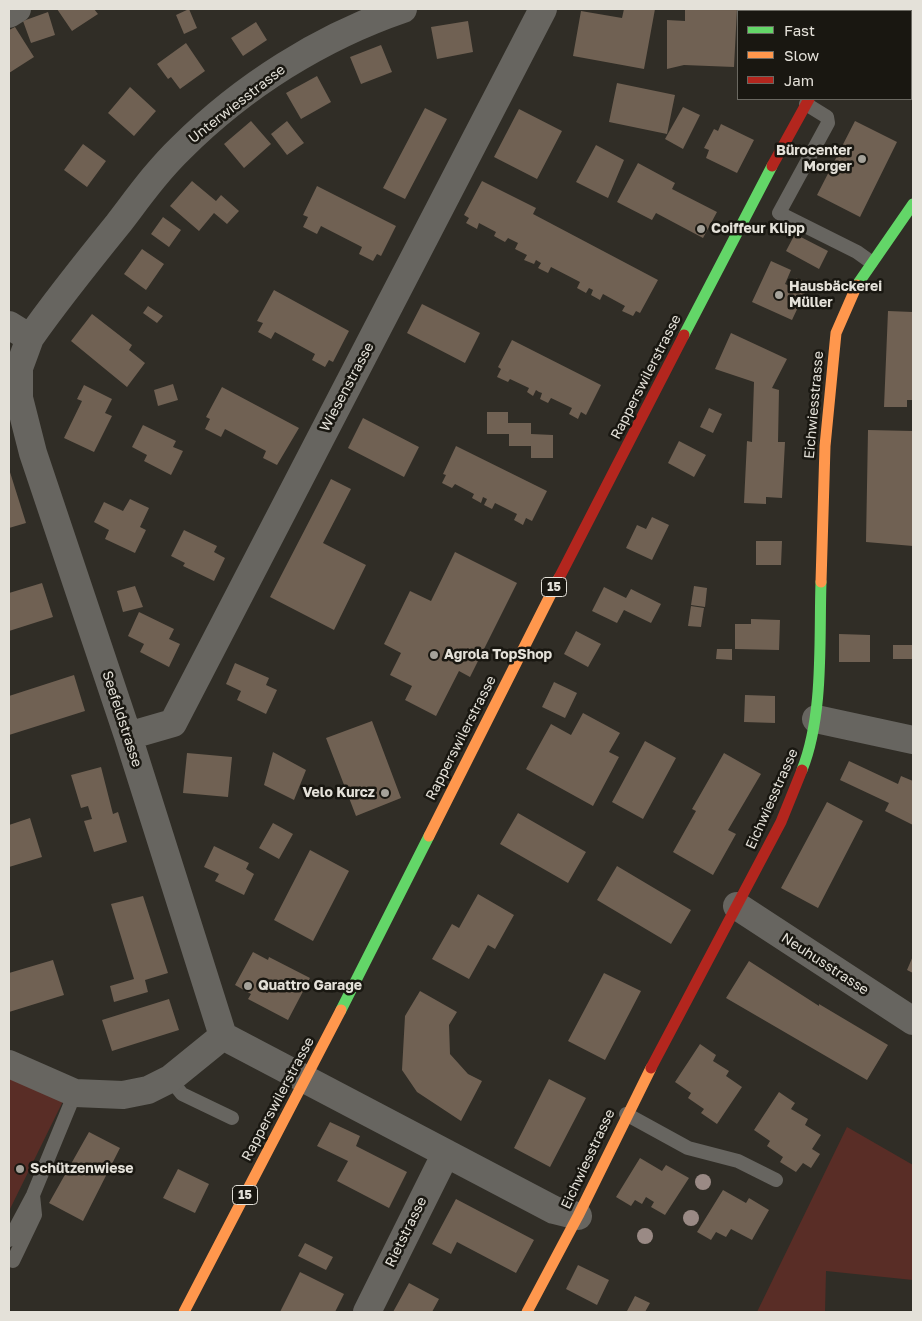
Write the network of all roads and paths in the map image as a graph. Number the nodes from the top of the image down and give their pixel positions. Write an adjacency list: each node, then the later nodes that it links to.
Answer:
1 (17, 9): 4 (street)
2 (404, 9): 10 (street, Unterwiesstrasse)
3 (543, 9): 13 (street, Wiesenstrasse)
4 (9, 14)
5 (808, 101): 6 (main road, Rapperswilerstrasse / 15); 8 (lane)
6 (754, 199): 8 (lane); 19 (main road, Rapperswilerstrasse / 15)
7 (913, 204): 9 (main road, Eichwiesstrasse)
8 (779, 213): 9 (lane)
9 (871, 262): 12 (main road, Eichwiesstrasse)
10 (20, 331): 11 (street, Seefeldstrasse)
11 (14, 398): 13 (street, Seefeldstrasse)
12 (816, 719): 14 (street); 15 (main road, Eichwiesstrasse)
13 (128, 736): 17 (street, Seefeldstrasse)
14 (913, 740)
15 (737, 906): 16 (street, Neuhusstrasse); 22 (main road, Eichwiesstrasse)
16 (913, 1021)
17 (223, 1036): 19 (street); 20 (street)
18 (9, 1064): 21 (street)
19 (306, 1078): 24 (street); 30 (main road, Rapperswilerstrasse / 15)
20 (170, 1079): 21 (street); 23 (lane)
21 (75, 1093): 26 (lane)
22 (626, 1114): 25 (lane); 27 (main road, Eichwiesstrasse)
23 (232, 1118)
24 (446, 1153): 27 (street); 31 (street, Rietstrasse)
25 (776, 1180)
26 (32, 1195): 28 (lane); 29 (lane)
27 (578, 1216): 32 (main road, Eichwiesstrasse)
28 (9, 1240)
29 (13, 1261)
30 (184, 1312)
31 (367, 1312)
32 (527, 1312)

